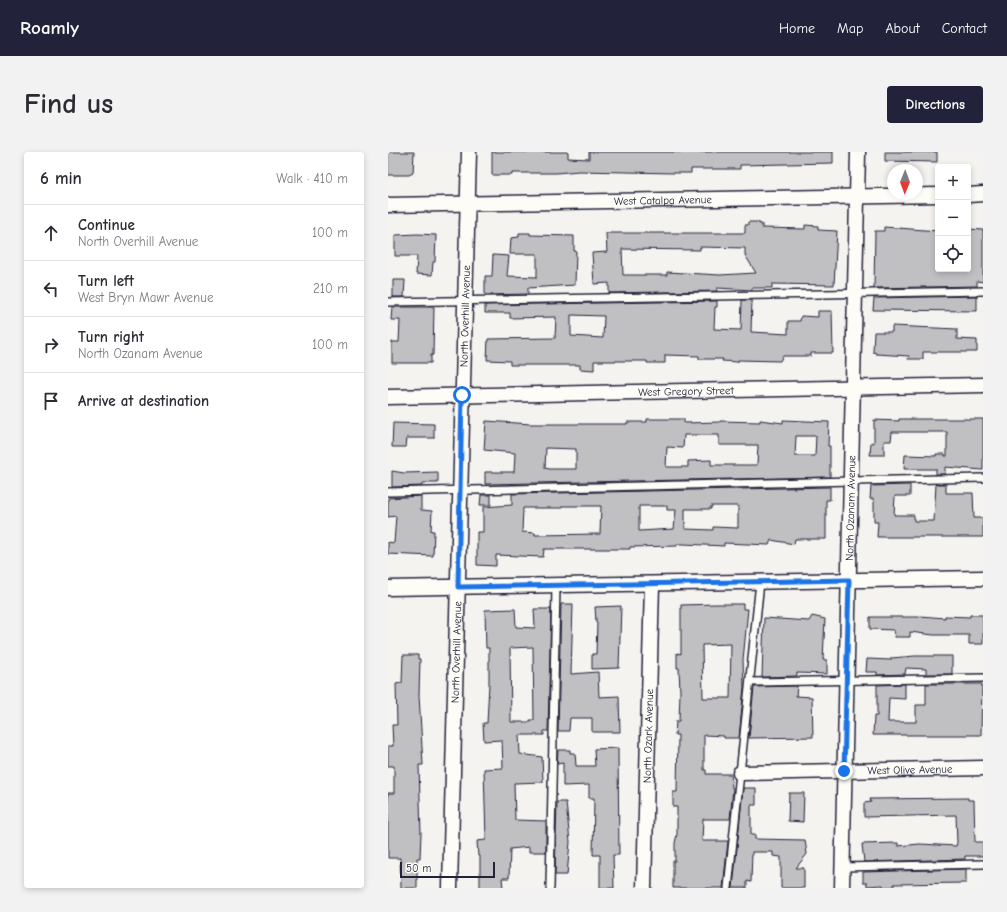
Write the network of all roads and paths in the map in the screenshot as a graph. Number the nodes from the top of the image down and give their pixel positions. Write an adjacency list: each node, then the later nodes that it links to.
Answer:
1 (469, 152): 7 (street, North Overhill Avenue)
2 (858, 152): 6 (street, North Ozanam Avenue)
3 (983, 194): 5 (street)
4 (935, 195): 6 (street, West Catalpa Avenue)
5 (971, 195)
6 (858, 196): 7 (street, West Catalpa Avenue); 10 (street, North Ozanam Avenue)
7 (467, 204): 8 (street, West Catalpa Avenue); 11 (street, North Overhill Avenue)
8 (388, 205)
9 (983, 291): 10 (lane)
10 (855, 293): 11 (lane); 14 (street, North Ozanam Avenue)
11 (465, 301): 12 (lane); 15 (street, North Overhill Avenue)
12 (388, 302)
13 (983, 385): 14 (street, West Gregory Street)
14 (853, 387): 15 (street, West Gregory Street); 18 (street, North Ozanam Avenue)
15 (462, 395): 16 (street, West Gregory Street); 19 (street, North Overhill Avenue)
16 (388, 396)
17 (983, 478): 18 (lane)
18 (851, 480): 19 (lane); 22 (street, North Ozanam Avenue)
19 (460, 490): 20 (lane); 26 (street, North Overhill Avenue)
20 (388, 492)
21 (983, 578): 22 (street)
22 (849, 580): 23 (street); 29 (street, North Ozanam Avenue)
23 (760, 582): 24 (street); 30 (lane)
24 (652, 585): 25 (street); 38 (street, North Ozark Avenue)
25 (556, 586): 26 (street); 37 (lane)
26 (458, 587): 27 (street); 36 (street, North Overhill Avenue)
27 (388, 588)
28 (983, 678): 29 (lane)
29 (846, 681): 30 (lane); 32 (street, North Ozanam Avenue)
30 (750, 682): 33 (lane)
31 (983, 768): 32 (street, West Olive Avenue)
32 (844, 771): 33 (street, West Olive Avenue); 35 (street, North Ozanam Avenue)
33 (740, 773): 39 (lane)
34 (983, 864): 35 (lane)
35 (842, 866): 40 (street, North Ozanam Avenue)
36 (450, 888)
37 (550, 888)
38 (644, 888)
39 (728, 888)
40 (842, 888)

